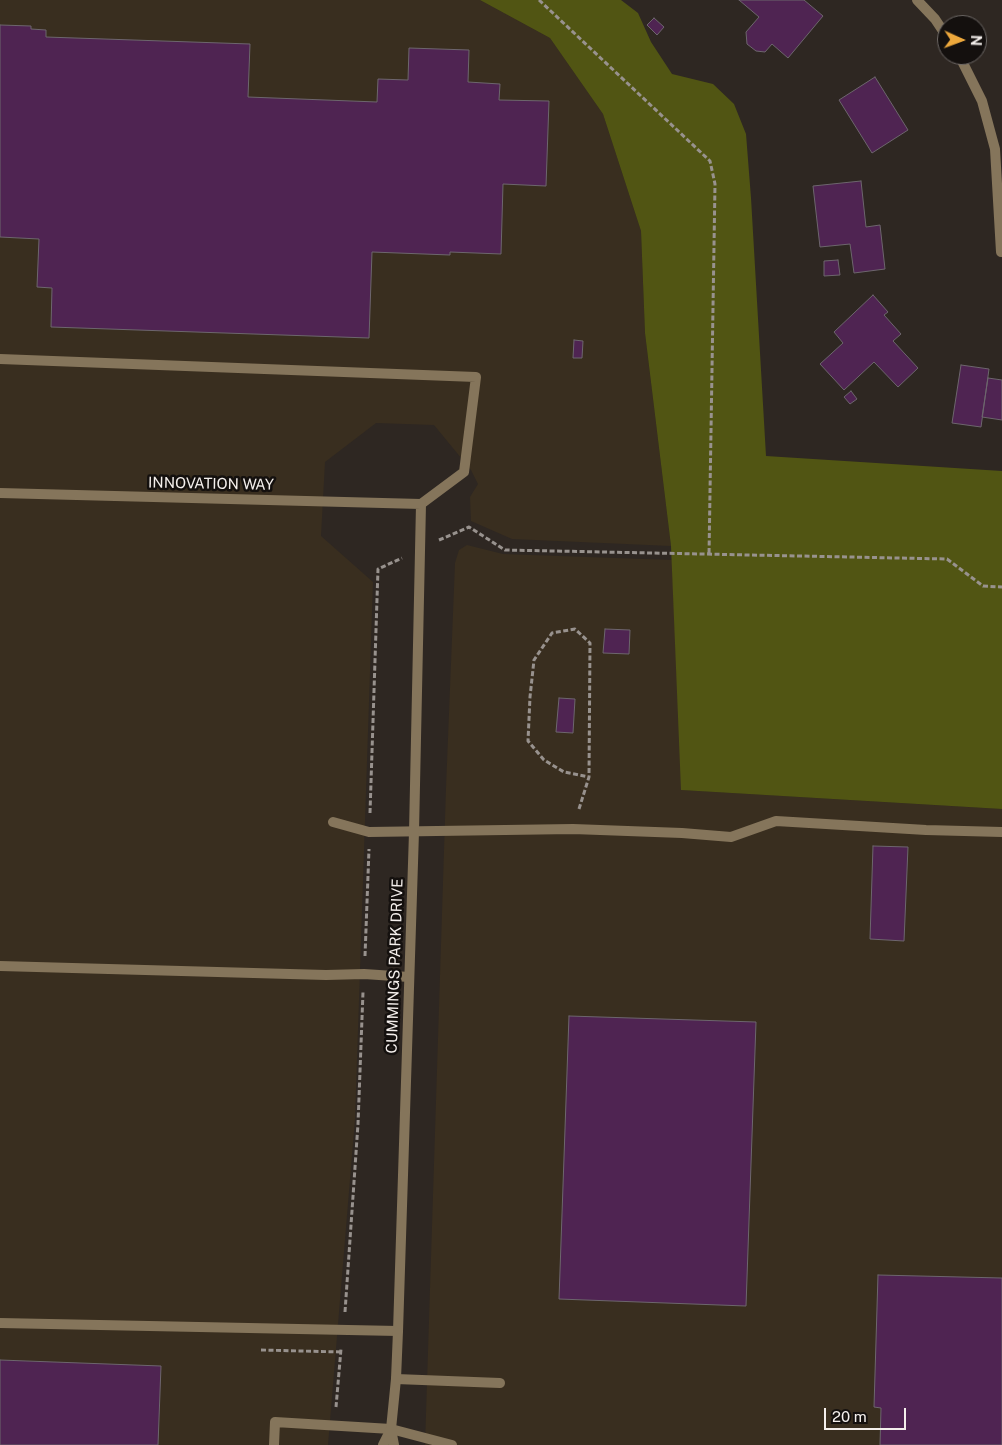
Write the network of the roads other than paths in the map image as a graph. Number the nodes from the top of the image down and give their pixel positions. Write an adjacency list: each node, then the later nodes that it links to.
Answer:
1 (917, 0): 2 (street)
2 (937, 22)
3 (965, 65): 4 (street)
4 (1001, 252)
5 (0, 359): 7 (street)
6 (0, 493): 7 (street, INNOVATION WAY)
7 (421, 504): 9 (street, CUMMINGS PARK DRIVE)
8 (333, 822): 9 (street)
9 (414, 832): 10 (street); 12 (street, CUMMINGS PARK DRIVE)
10 (1002, 832)
11 (0, 966): 12 (street)
12 (410, 977): 14 (street, CUMMINGS PARK DRIVE)
13 (0, 1323): 14 (street)
14 (398, 1331): 15 (street, CUMMINGS PARK DRIVE)
15 (396, 1379): 16 (street); 17 (street, CUMMINGS PARK DRIVE)
16 (500, 1383)
17 (391, 1429): 18 (street); 19 (street, CUMMINGS PARK DRIVE); 20 (street, CUMMINGS PARK DRIVE); 21 (street)
18 (274, 1445)
19 (384, 1445)
20 (394, 1445)
21 (452, 1445)

